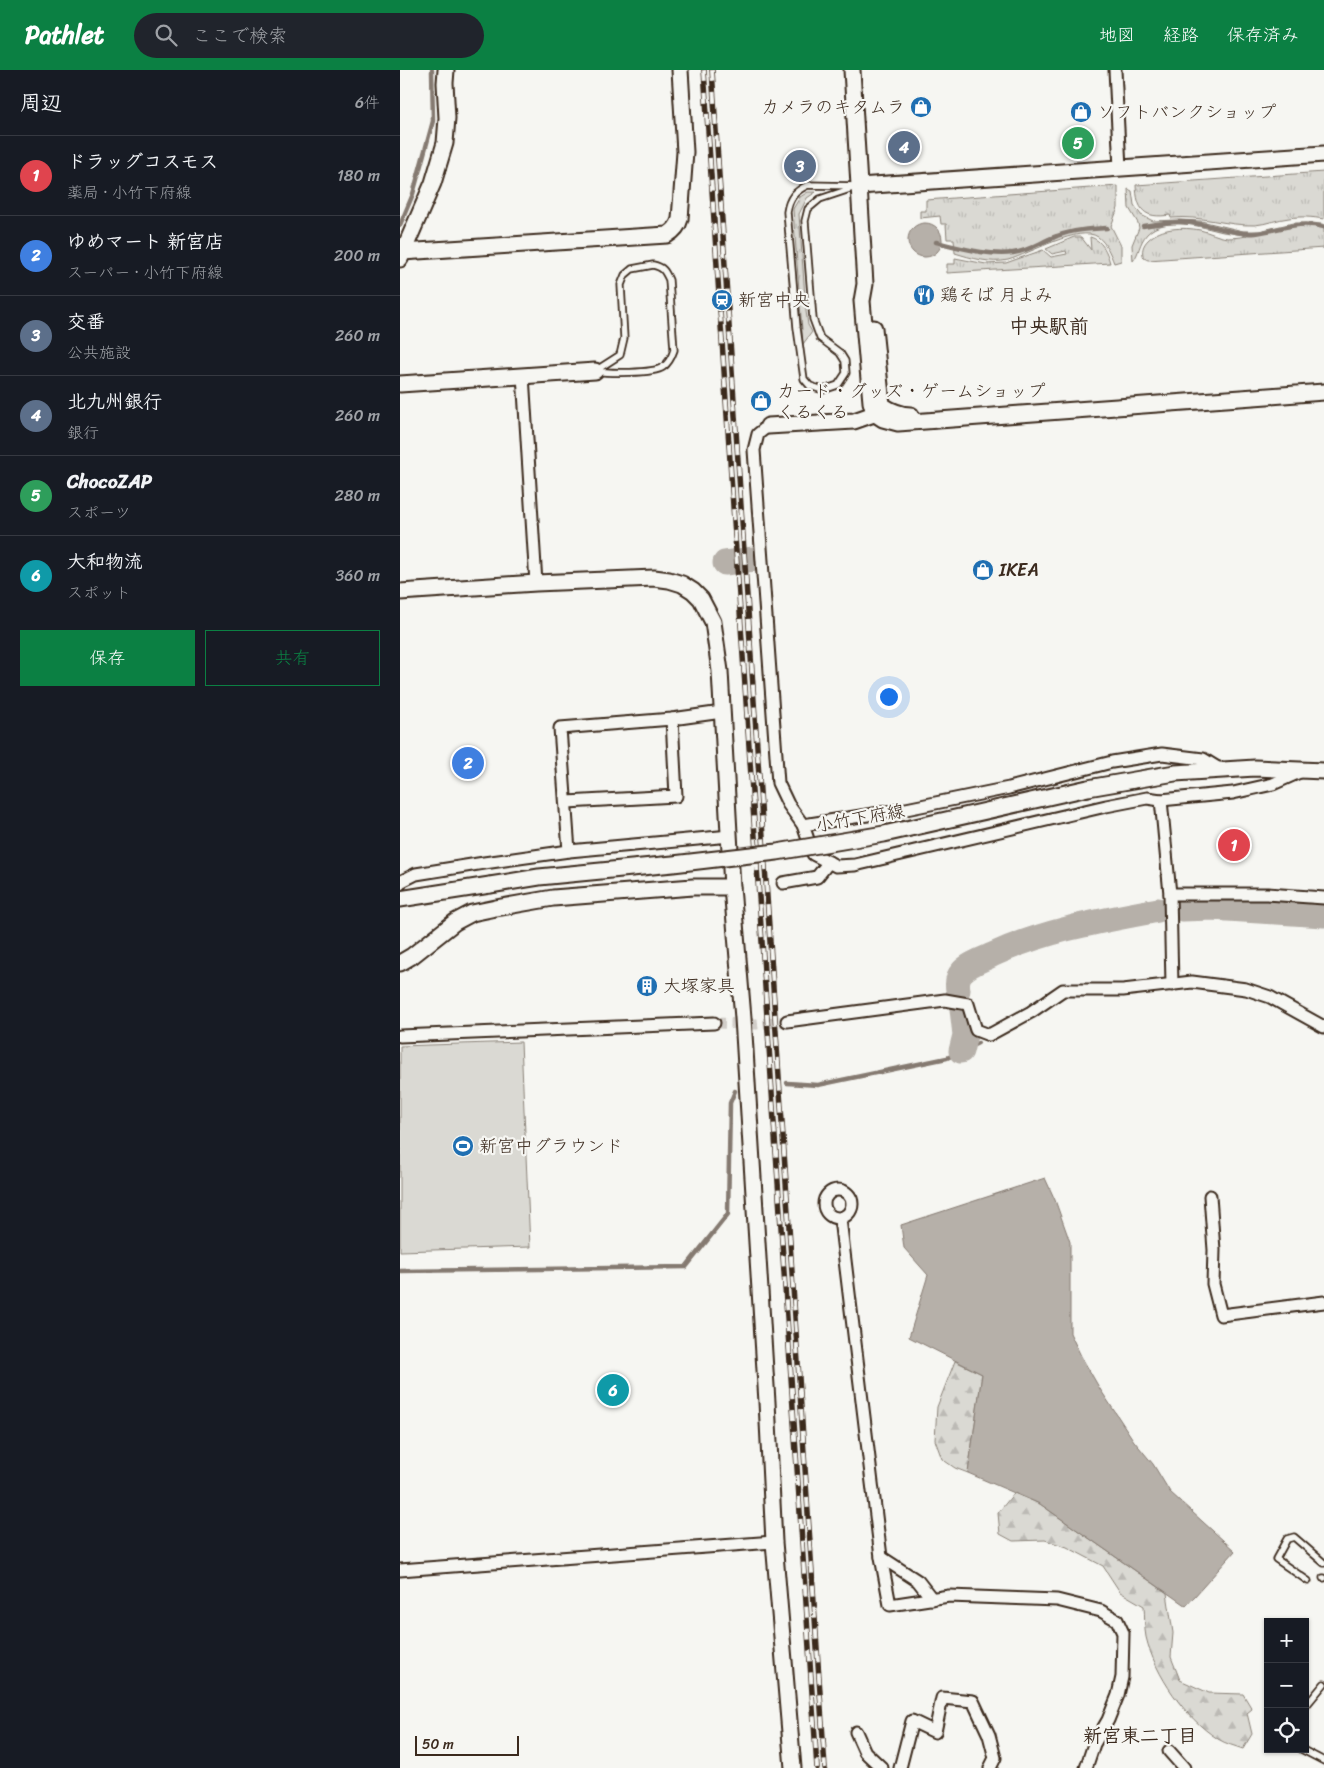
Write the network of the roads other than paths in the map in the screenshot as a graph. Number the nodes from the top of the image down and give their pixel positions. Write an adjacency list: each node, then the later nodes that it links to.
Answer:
1 (446, 70): 8 (street)
2 (680, 70): 8 (street)
3 (852, 70): 7 (street)
4 (1115, 70): 6 (street)
5 (1324, 154): 6 (street)
6 (1120, 168): 7 (street)
7 (859, 186): 7 (lane); 14 (street)
8 (401, 256)
9 (595, 371): 9 (lane); 10 (street)
10 (524, 375): 12 (street); 16 (street)
11 (1324, 383): 14 (street)
12 (400, 384)
13 (1324, 392): 14 (street)
14 (878, 409): 15 (street)
15 (768, 426): 25 (street)
16 (536, 583): 17 (street); 18 (street)
17 (400, 592)
18 (722, 712): 19 (street); 26 (street)
19 (672, 719): 24 (street); 24 (street)
20 (1221, 770): 21 (street, 小竹下府線); 25 (street); 34 (street, 小竹下府線, bridge)
21 (1306, 770): 22 (street, 小竹下府線); 23 (street)
22 (1324, 771)
23 (1161, 800): 28 (street); 32 (street)
24 (567, 802): 27 (street)
25 (804, 825): 28 (street)
26 (730, 836): 27 (street); 31 (street)
27 (569, 851): 30 (street)
28 (829, 862): 29 (street)
29 (783, 883)
30 (400, 884)
31 (732, 887): 35 (street); 44 (street)
32 (1170, 894): 33 (street); 36 (street)
33 (1324, 898)
34 (400, 899)
35 (400, 963)
36 (1172, 985): 37 (street); 39 (street)
37 (787, 1022)
38 (714, 1023): 40 (street)
39 (1324, 1028)
40 (400, 1036)
41 (1210, 1196): 43 (street)
42 (840, 1218): 45 (street)
43 (1324, 1302)
44 (774, 1542): 47 (street); 56 (street)
45 (881, 1557): 49 (street); 49 (street)
46 (1324, 1563): 48 (lane)
47 (400, 1570)
48 (1308, 1581)
49 (932, 1600): 60 (street)
50 (1324, 1684): 51 (lane)
51 (1309, 1702)
52 (856, 1732): 57 (street)
53 (1169, 1751): 61 (street)
54 (1309, 1753): 55 (lane)
55 (1324, 1761)
56 (793, 1768)
57 (882, 1768)
58 (900, 1768): 59 (street)
59 (990, 1768)
60 (1086, 1768)
61 (1184, 1768)

